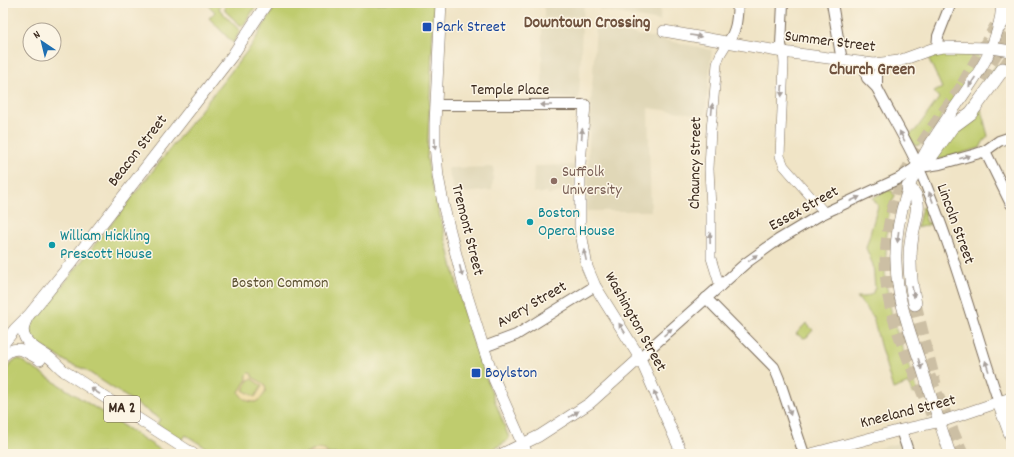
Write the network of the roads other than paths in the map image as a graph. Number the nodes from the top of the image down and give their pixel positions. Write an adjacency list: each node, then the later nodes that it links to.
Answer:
1 (267, 3): 35 (main road, Beacon Street)
2 (441, 3): 22 (main road, Tremont Street)
3 (738, 3): 11 (main road)
4 (783, 3): 16 (main road)
5 (832, 3): 17 (main road)
6 (950, 3): 13 (main road)
7 (1002, 3): 9 (main road)
8 (1011, 9): 9 (highway)
9 (999, 27): 14 (main road)
10 (664, 31): 11 (main road, Summer Street, one-way to 11)
11 (728, 42): 16 (main road, Summer Street); 32 (street, Chauncy Street, one-way to 11)
12 (1011, 42): 14 (main road, Summer Street)
13 (937, 48): 14 (main road, Summer Street); 19 (main road, Summer Street)
14 (992, 48): 15 (main road, Summer Street); 26 (main road, one-way to 26)
15 (1011, 51)
16 (783, 52): 17 (main road, Summer Street); 30 (street, one-way to 30)
17 (842, 61): 18 (main road, Summer Street)
18 (864, 64): 19 (main road, Summer Street); 21 (main road, Lincoln Street)
19 (884, 64): 21 (main road)
20 (1003, 68): 26 (highway)
21 (874, 85): 26 (main road, Lincoln Street, one-way to 21)
22 (436, 105): 23 (main road, Temple Place, one-way to 22); 38 (main road, Tremont Street, one-way to 38)
23 (584, 105): 31 (main road, Washington Street, one-way to 23)
24 (1011, 137): 25 (main road)
25 (985, 151): 26 (main road, one-way to 25); 29 (main road)
26 (918, 165): 27 (main road, Essex Street); 28 (main road); 41 (main road, Lincoln Street, one-way to 26)
27 (886, 184): 28 (main road); 30 (main road, Essex Street, one-way to 27)
28 (908, 187): 34 (highway, one-way to 34); 42 (main road, one-way to 42)
29 (1011, 204)
30 (825, 213): 32 (main road, Essex Street, one-way to 30)
31 (595, 286): 38 (main road, Avery Street); 40 (main road, Washington Street, one-way to 31)
32 (720, 286): 33 (main road, Essex Street)
33 (706, 298): 40 (main road, Essex Street, one-way to 33); 50 (main road, one-way to 50)
34 (915, 304)
35 (29, 314): 36 (main road, Beacon Street); 37 (main road, Beacon Street)
36 (5, 338)
37 (23, 344): 39 (main road); 46 (main road, MA 2, one-way to 37)
38 (484, 347): 45 (main road, Tremont Street)
39 (3, 356)
40 (640, 358): 45 (main road, one-way to 40); 49 (main road, Washington Street, one-way to 40)
41 (1005, 401): 42 (main road, Kneeland Street); 44 (highway)
42 (939, 422): 43 (main road, Kneeland Street); 53 (main road)
43 (900, 430): 51 (main road, Kneeland Street); 52 (main road)
44 (1011, 435)
45 (522, 443): 47 (main road); 48 (main road, Tremont Street)
46 (193, 454)
47 (502, 454)
48 (527, 454)
49 (682, 454)
50 (804, 454)
51 (812, 454)
52 (909, 454)
53 (950, 454)

